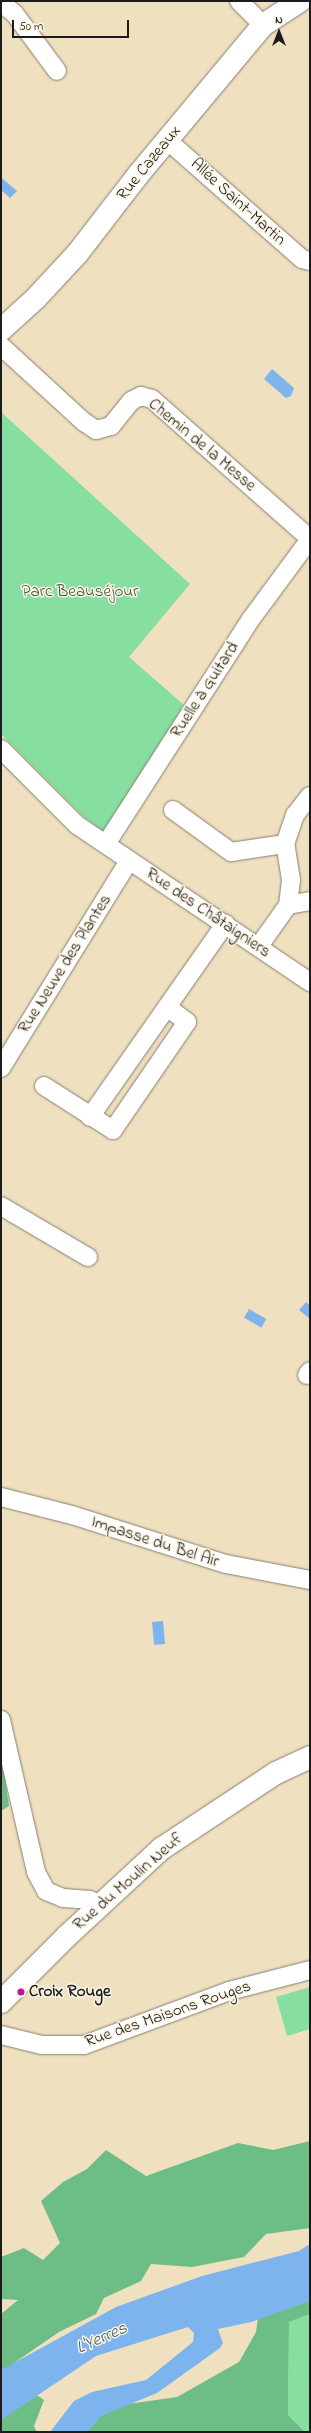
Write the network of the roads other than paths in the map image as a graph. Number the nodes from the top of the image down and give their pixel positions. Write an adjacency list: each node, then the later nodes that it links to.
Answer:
1 (240, 1): 4 (street)
2 (300, 1): 4 (street, Rue Cazeaux)
3 (1, 3): 5 (street)
4 (263, 25): 6 (street, Rue Cazeaux)
5 (57, 70)
6 (167, 140): 7 (street, Allée Saint-Martin); 8 (street, Rue Cazeaux)
7 (310, 262)
8 (1, 330)
9 (1, 346): 10 (street, Chemin de la Messe)
10 (310, 539): 14 (street, Ruelle à Guitard)
11 (1, 749): 14 (street, Rue des Châtaigniers)
12 (310, 796): 15 (street)
13 (173, 810): 15 (street)
14 (106, 844): 16 (street, Rue des Châtaigniers)
15 (285, 844): 18 (street)
16 (129, 861): 19 (street, Rue des Châtaigniers); 23 (street, Rue Neuve des Plantes)
17 (310, 902): 18 (street)
18 (288, 905): 20 (street)
19 (225, 924): 20 (street, Rue des Châtaigniers); 22 (street)
20 (259, 946): 21 (street, Rue des Châtaigniers)
21 (310, 982)
22 (166, 1007): 25 (street); 25 (street)
23 (1, 1068)
24 (44, 1086): 25 (street)
25 (90, 1117)
26 (1, 1206): 27 (street)
27 (88, 1257)
28 (1, 1497): 29 (street, Impasse du Bel Air)
29 (310, 1580)
30 (1, 1720): 32 (street)
31 (310, 1757): 32 (street, Rue du Moulin Neuf)
32 (100, 1905): 34 (street, Rue du Moulin Neuf)
33 (310, 1970): 35 (street, Rue des Maisons Rouges)
34 (1, 2002)
35 (1, 2036)

